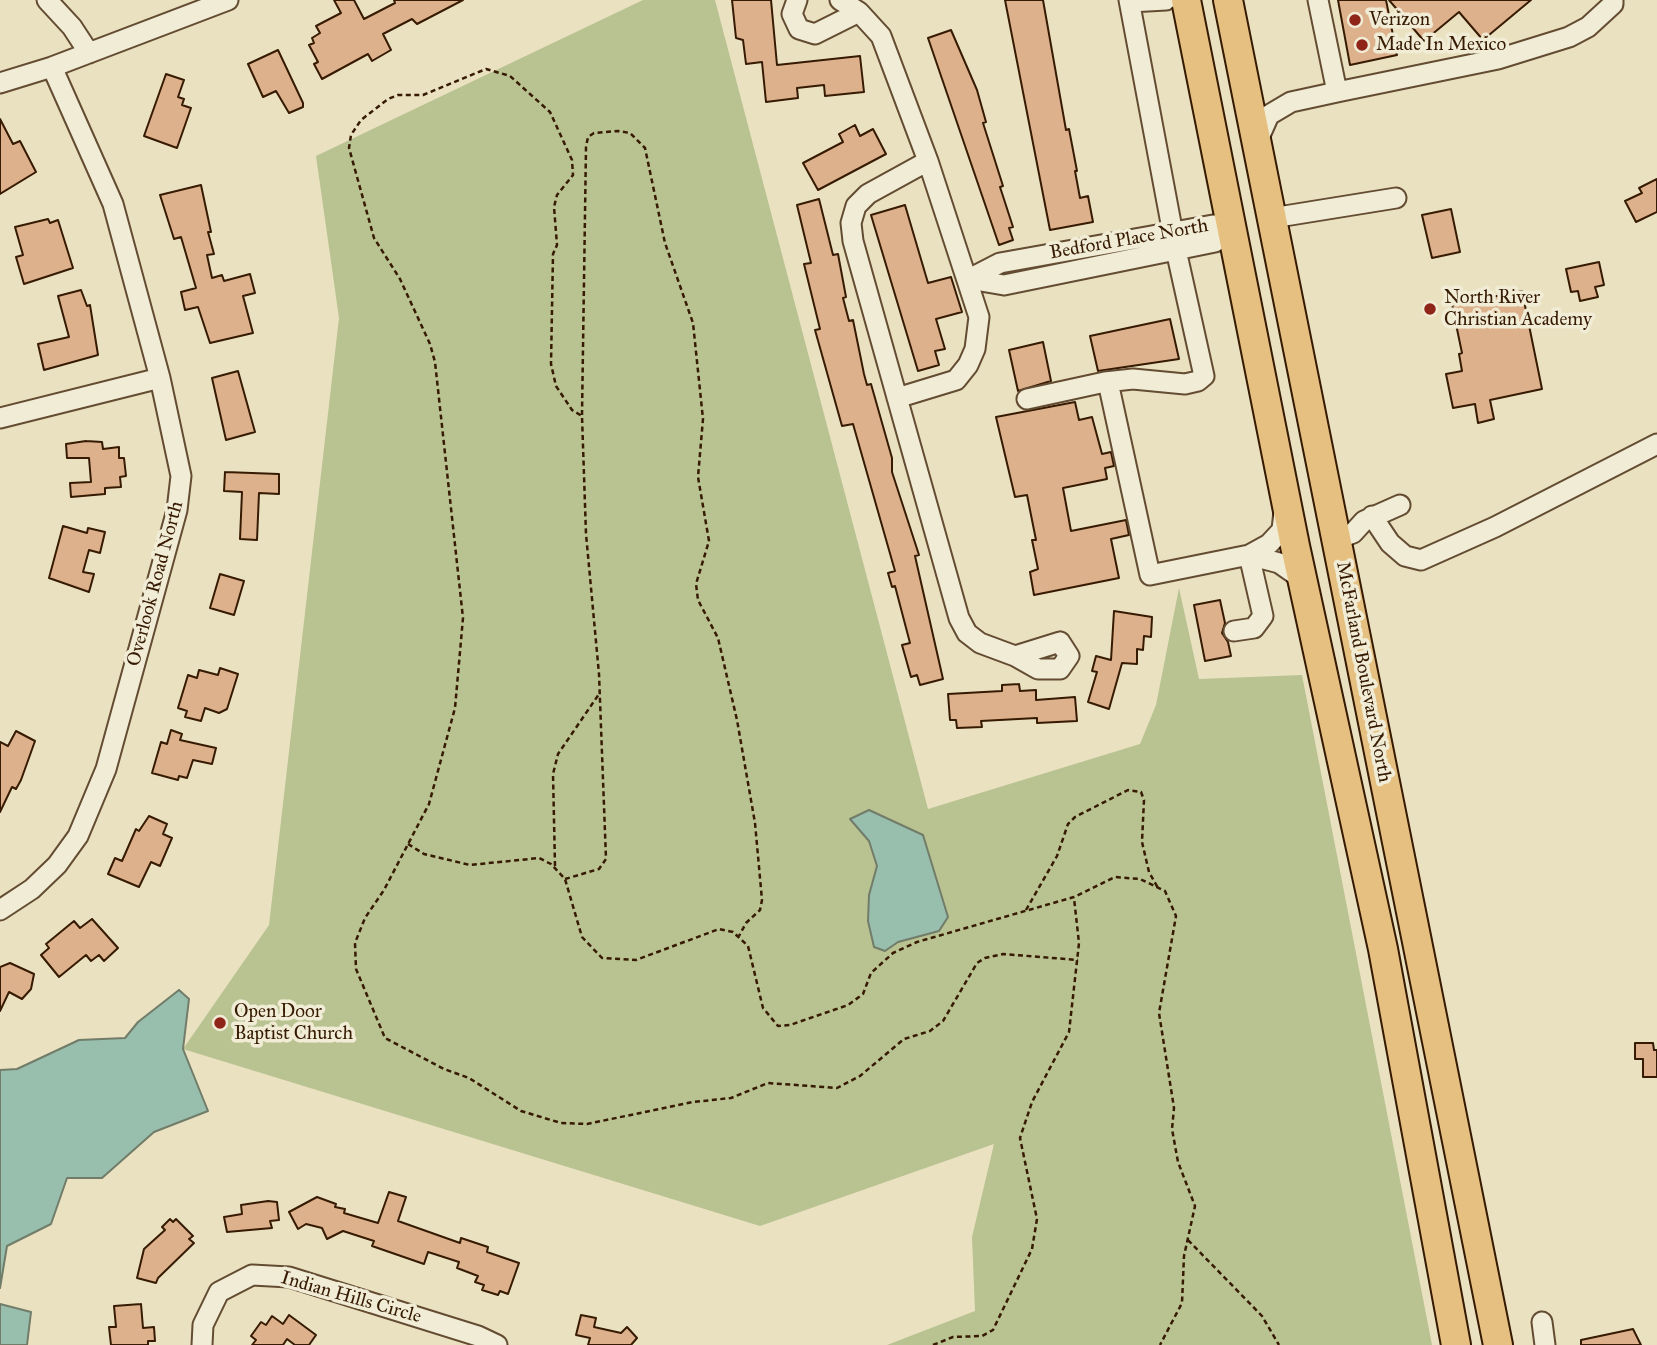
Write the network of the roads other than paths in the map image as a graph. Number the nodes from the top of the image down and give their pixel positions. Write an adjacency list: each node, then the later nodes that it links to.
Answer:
1 (47, 0): 12 (street)
2 (228, 0): 12 (street)
3 (797, 0): 11 (street)
4 (840, 0): 11 (street)
5 (1166, 0): 10 (street)
6 (1186, 0): 17 (highway)
7 (1228, 0): 16 (highway, McFarland Boulevard North)
8 (1318, 0): 15 (street)
9 (1613, 0): 15 (street)
10 (1130, 1): 22 (street)
11 (859, 12): 18 (street)
12 (89, 53): 13 (street)
13 (52, 67): 14 (street); 25 (street, Overlook Road North)
14 (0, 83)
15 (1337, 92): 16 (street)
16 (1258, 140): 20 (highway, McFarland Boulevard North)
17 (1217, 153): 20 (highway); 21 (highway, McFarland Boulevard North)
18 (928, 160): 23 (street); 27 (street)
19 (1396, 198): 20 (street)
20 (1272, 218): 24 (highway, McFarland Boulevard North)
21 (1232, 228): 22 (street, Bedford Place North); 24 (highway); 31 (highway, McFarland Boulevard North)
22 (1174, 241): 23 (street, Bedford Place North); 26 (street)
23 (969, 279): 27 (street)
24 (1292, 311): 34 (highway, McFarland Boulevard North)
25 (160, 379): 29 (street); 39 (street, Overlook Road North)
26 (1108, 382): 28 (street); 35 (street)
27 (897, 398): 38 (street)
28 (1027, 399)
29 (0, 418)
30 (1657, 444): 33 (street)
31 (1285, 497): 34 (highway); 35 (street); 36 (highway, McFarland Boulevard North)
32 (1400, 505): 33 (street)
33 (1372, 516): 34 (street)
34 (1337, 539): 44 (highway, McFarland Boulevard North)
35 (1249, 555): 36 (street); 37 (street)
36 (1302, 579): 43 (highway, McFarland Boulevard North)
37 (1234, 631)
38 (1015, 656)
39 (0, 910)
40 (1542, 1322): 45 (street)
41 (202, 1345): 42 (street, Indian Hills Circle)
42 (497, 1345)
43 (1456, 1345)
44 (1498, 1345)
45 (1545, 1345)

